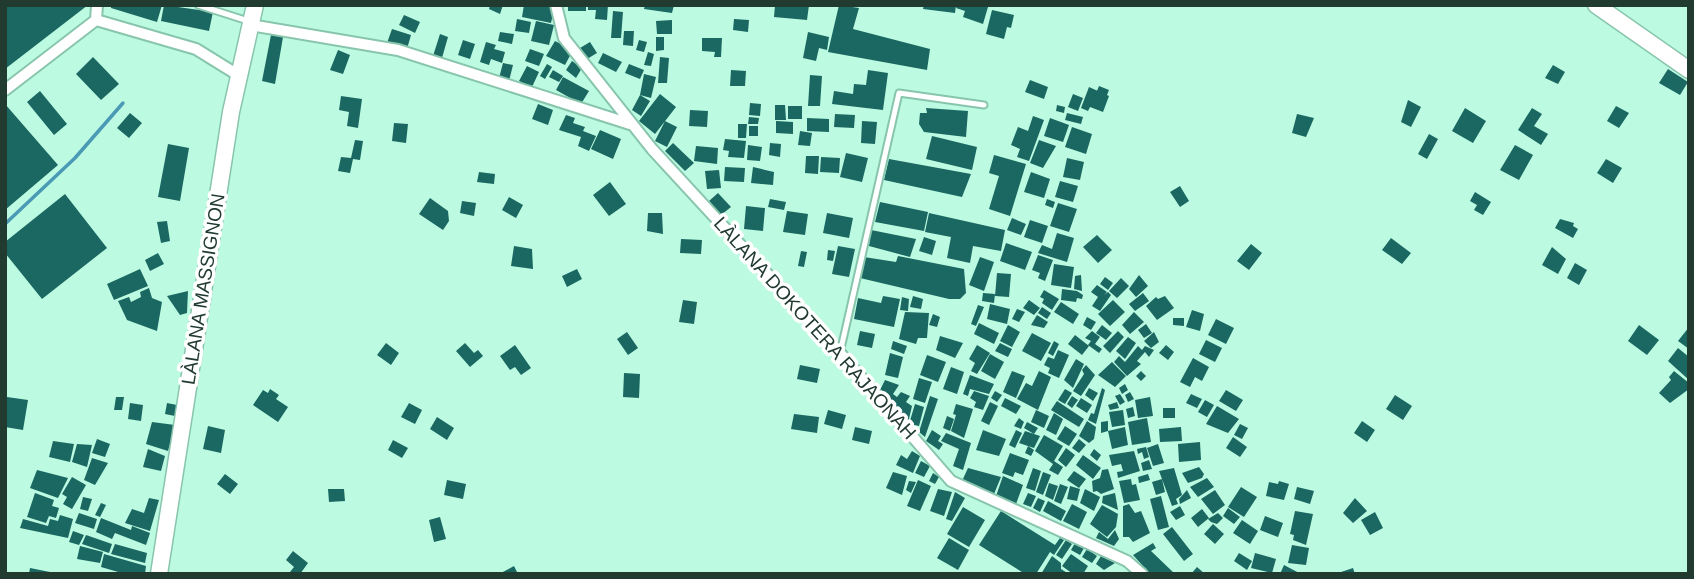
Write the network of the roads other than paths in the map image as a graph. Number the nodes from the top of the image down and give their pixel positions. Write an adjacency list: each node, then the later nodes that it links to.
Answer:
1 (97, 5): 6 (street)
2 (198, 5): 7 (lane)
3 (255, 5): 7 (main road, LÀLANA MASSIGNON)
4 (556, 5): 12 (street, LÀLANA DOKOTERA RAJAONAH)
5 (1596, 5): 8 (main road)
6 (96, 20): 9 (street); 10 (street)
7 (250, 24): 9 (main road, LÀLANA MASSIGNON); 12 (street)
8 (1689, 70)
9 (238, 75): 14 (main road, LÀLANA MASSIGNON)
10 (5, 90)
11 (984, 105): 13 (lane)
12 (633, 125): 13 (street, LÀLANA DOKOTERA RAJAONAH)
13 (840, 353): 15 (street, LÀLANA DOKOTERA RAJAONAH)
14 (159, 574)
15 (1142, 574)

